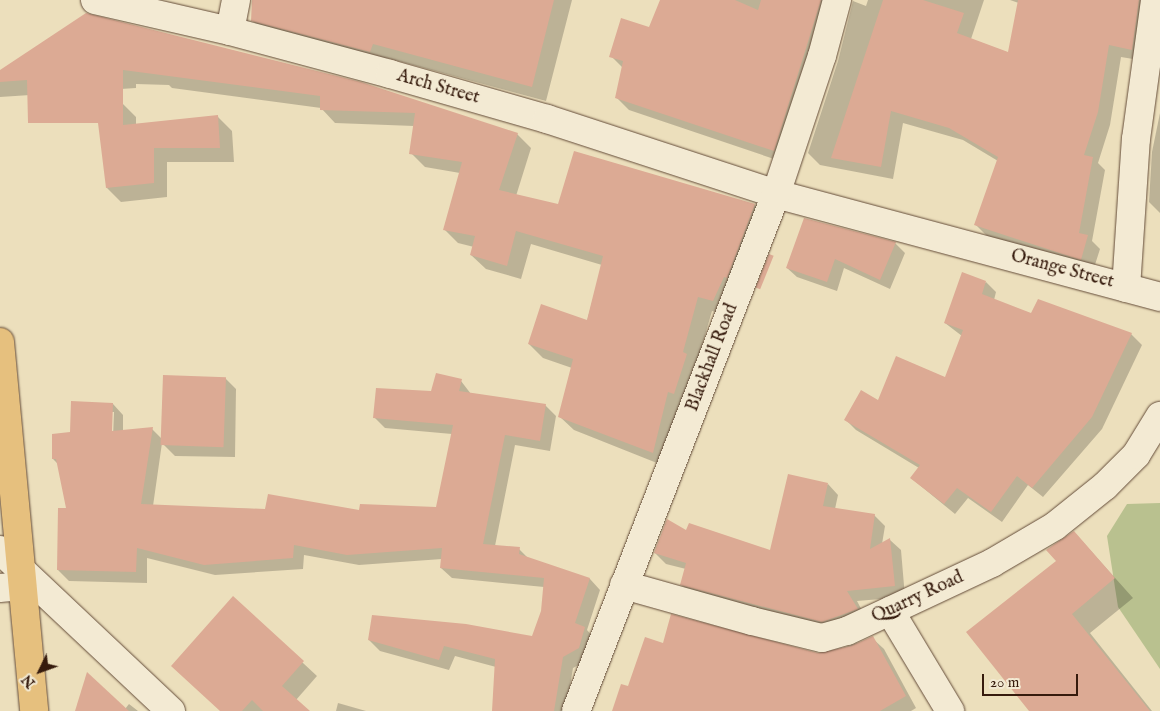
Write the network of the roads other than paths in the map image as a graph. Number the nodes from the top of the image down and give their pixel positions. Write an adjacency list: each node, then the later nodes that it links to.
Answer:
1 (95, 0): 5 (street, Arch Street)
2 (236, 0): 5 (street)
3 (837, 0): 6 (street, Blackhall Road)
4 (1155, 0): 7 (street, Orange Street)
5 (230, 31): 6 (street, Arch Street)
6 (776, 194): 7 (street, Orange Street); 13 (street, Blackhall Road)
7 (1126, 288): 8 (street)
8 (1160, 297)
9 (0, 342): 12 (main road)
10 (1160, 416): 14 (street, Quarry Road)
11 (0, 550): 12 (street)
12 (15, 581): 15 (main road); 16 (street)
13 (624, 584): 14 (street, Quarry Road); 17 (street, Blackhall Road)
14 (890, 611): 18 (street)
15 (34, 711)
16 (171, 711)
17 (576, 711)
18 (950, 711)

